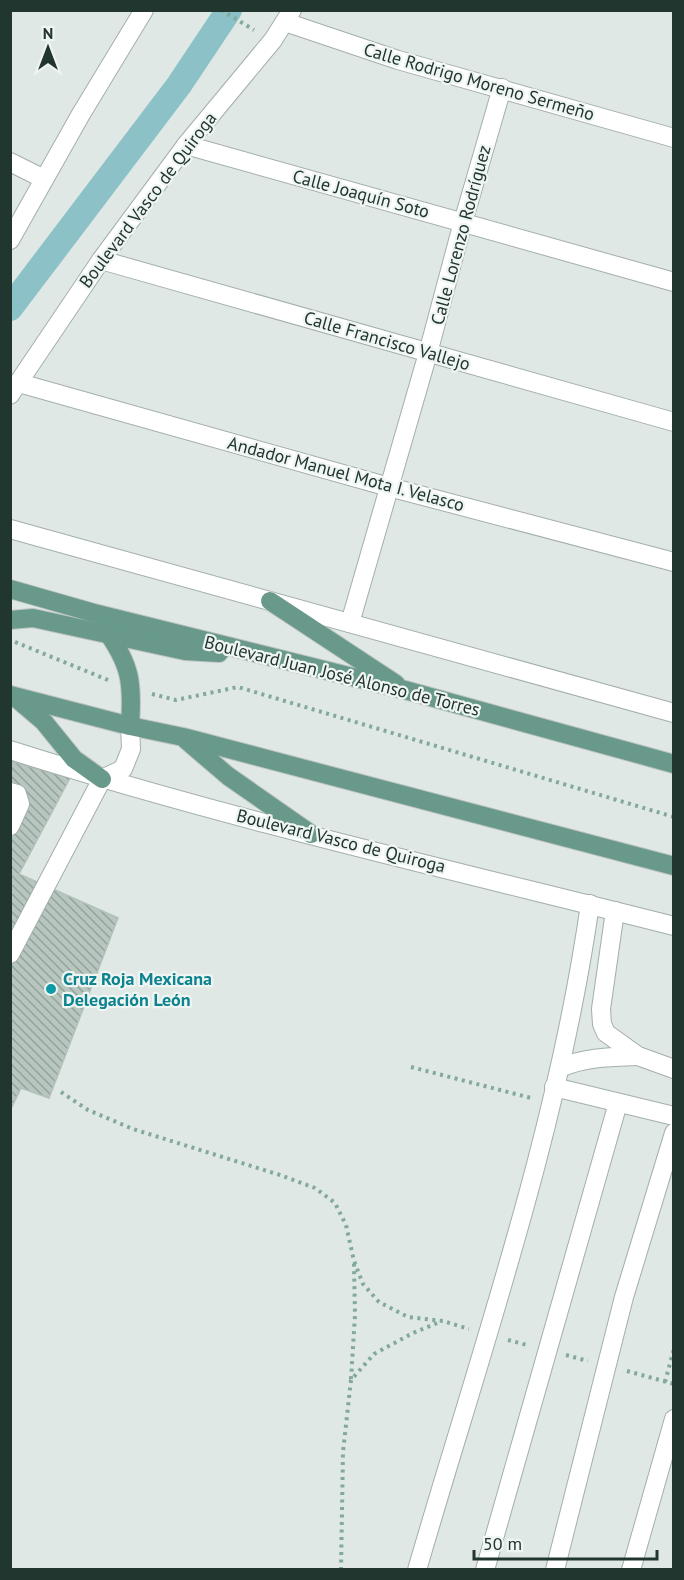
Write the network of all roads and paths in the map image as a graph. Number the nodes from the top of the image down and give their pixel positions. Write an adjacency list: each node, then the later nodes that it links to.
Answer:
1 (144, 10): 9 (street)
2 (221, 10): 4 (path)
3 (289, 16): 5 (street, Calle Rodrigo Moreno Sermeño); 7 (street, Boulevard Vasco de Quiroga)
4 (253, 29)
5 (502, 88): 6 (street, Calle Rodrigo Moreno Sermeño); 10 (street, Calle Lorenzo Rodríguez)
6 (674, 138)
7 (186, 145): 10 (street, Calle Joaquín Soto); 12 (street, Boulevard Vasco de Quiroga)
8 (10, 162): 9 (street)
9 (44, 179): 11 (street)
10 (463, 222): 13 (street, Calle Joaquín Soto); 14 (street, Calle Lorenzo Rodríguez)
11 (10, 240)
12 (101, 260): 14 (street, Calle Francisco Vallejo); 15 (street, Boulevard Vasco de Quiroga)
13 (674, 282)
14 (428, 353): 16 (street, Calle Francisco Vallejo); 17 (street, Calle Lorenzo Rodríguez)
15 (15, 389): 17 (street, Andador Manuel Mota I. Velasco)
16 (674, 422)
17 (389, 487): 19 (street, Andador Manuel Mota I. Velasco); 24 (street, Calle Lorenzo Rodríguez)
18 (10, 529): 21 (street)
19 (674, 562)
20 (10, 589): 22 (main road, Boulevard Juan José Alonso de Torres)
21 (270, 601): 24 (street); 29 (main road)
22 (94, 614): 25 (main road); 27 (main road, Boulevard Juan José Alonso de Torres)
23 (10, 620): 25 (main road)
24 (350, 623): 31 (street)
25 (109, 634): 27 (main road); 28 (main road)
26 (10, 640): 28 (path)
27 (262, 655): 29 (main road, Boulevard Juan José Alonso de Torres)
28 (132, 690): 32 (main road); 38 (path)
29 (405, 690): 35 (main road, Boulevard Juan José Alonso de Torres)
30 (11, 694): 32 (main road); 36 (main road)
31 (674, 713)
32 (130, 726): 33 (main road); 36 (street)
33 (183, 737): 40 (main road); 41 (main road)
34 (10, 750): 36 (street, Boulevard Vasco de Quiroga)
35 (674, 764)
36 (102, 779): 40 (street, Boulevard Vasco de Quiroga); 44 (street)
37 (10, 792): 39 (street)
38 (674, 817)
39 (10, 826)
40 (311, 834): 42 (street, Boulevard Vasco de Quiroga)
41 (674, 866)
42 (590, 904): 43 (street, Boulevard Vasco de Quiroga); 48 (street)
43 (615, 911): 45 (street, Boulevard Vasco de Quiroga); 47 (street)
44 (16, 926): 46 (street)
45 (674, 926)
46 (10, 954)
47 (638, 1056): 48 (street); 49 (street)
48 (560, 1068): 50 (street)
49 (674, 1069)
50 (554, 1087): 52 (street); 61 (street)
51 (61, 1092): 55 (path)
52 (618, 1103): 53 (street); 62 (street)
53 (674, 1116)
54 (674, 1133): 63 (street)
55 (354, 1261): 57 (path); 57 (path)
56 (674, 1349): 58 (path)
57 (351, 1380): 60 (path)
58 (664, 1382)
59 (674, 1419): 64 (street)
60 (341, 1569)
61 (417, 1569)
62 (485, 1569)
63 (555, 1569)
64 (631, 1569)

